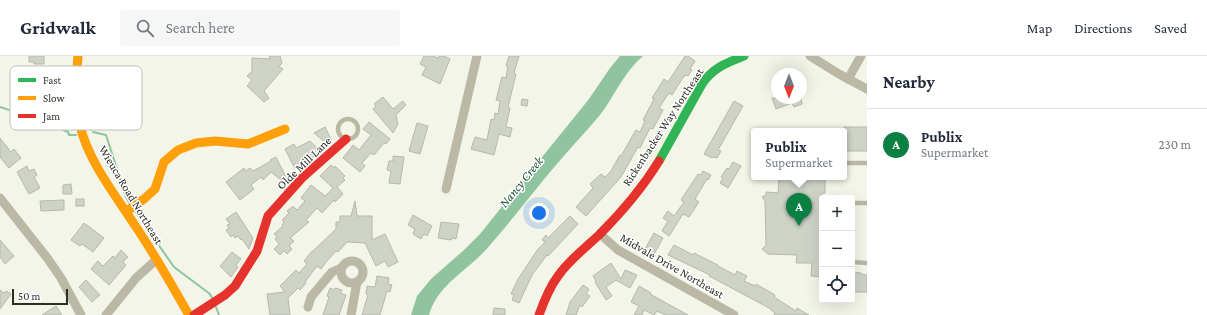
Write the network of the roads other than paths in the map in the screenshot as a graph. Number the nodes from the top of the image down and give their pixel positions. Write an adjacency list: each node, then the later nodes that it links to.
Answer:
1 (78, 56): 6 (street, Wieuca Road Northeast)
2 (477, 56): 14 (street)
3 (744, 56): 19 (street, Rickenbacker Way Northeast)
4 (861, 56): 7 (street)
5 (813, 57): 7 (street)
6 (77, 66)
7 (848, 79): 8 (street)
8 (867, 89)
9 (285, 129): 18 (street)
10 (81, 130): 18 (street, Wieuca Road Northeast)
11 (346, 139): 11 (lane); 26 (street, Olde Mill Lane)
12 (847, 163): 13 (lane)
13 (867, 163)
14 (446, 189)
15 (0, 198): 27 (street)
16 (855, 203): 17 (lane)
17 (867, 203)
18 (128, 211): 20 (street, Wieuca Road Northeast)
19 (600, 234): 31 (street, Rickenbacker Way Northeast); 32 (street, Midvale Drive Northeast)
20 (156, 260): 28 (street); 29 (street, Wieuca Road Northeast)
21 (855, 262): 22 (lane)
22 (867, 263)
23 (341, 268): 24 (street); 24 (street); 25 (street)
24 (357, 282): 30 (street)
25 (308, 307)
26 (196, 313)
27 (81, 315)
28 (106, 315)
29 (189, 315)
30 (351, 315)
31 (539, 315)
32 (734, 315)

